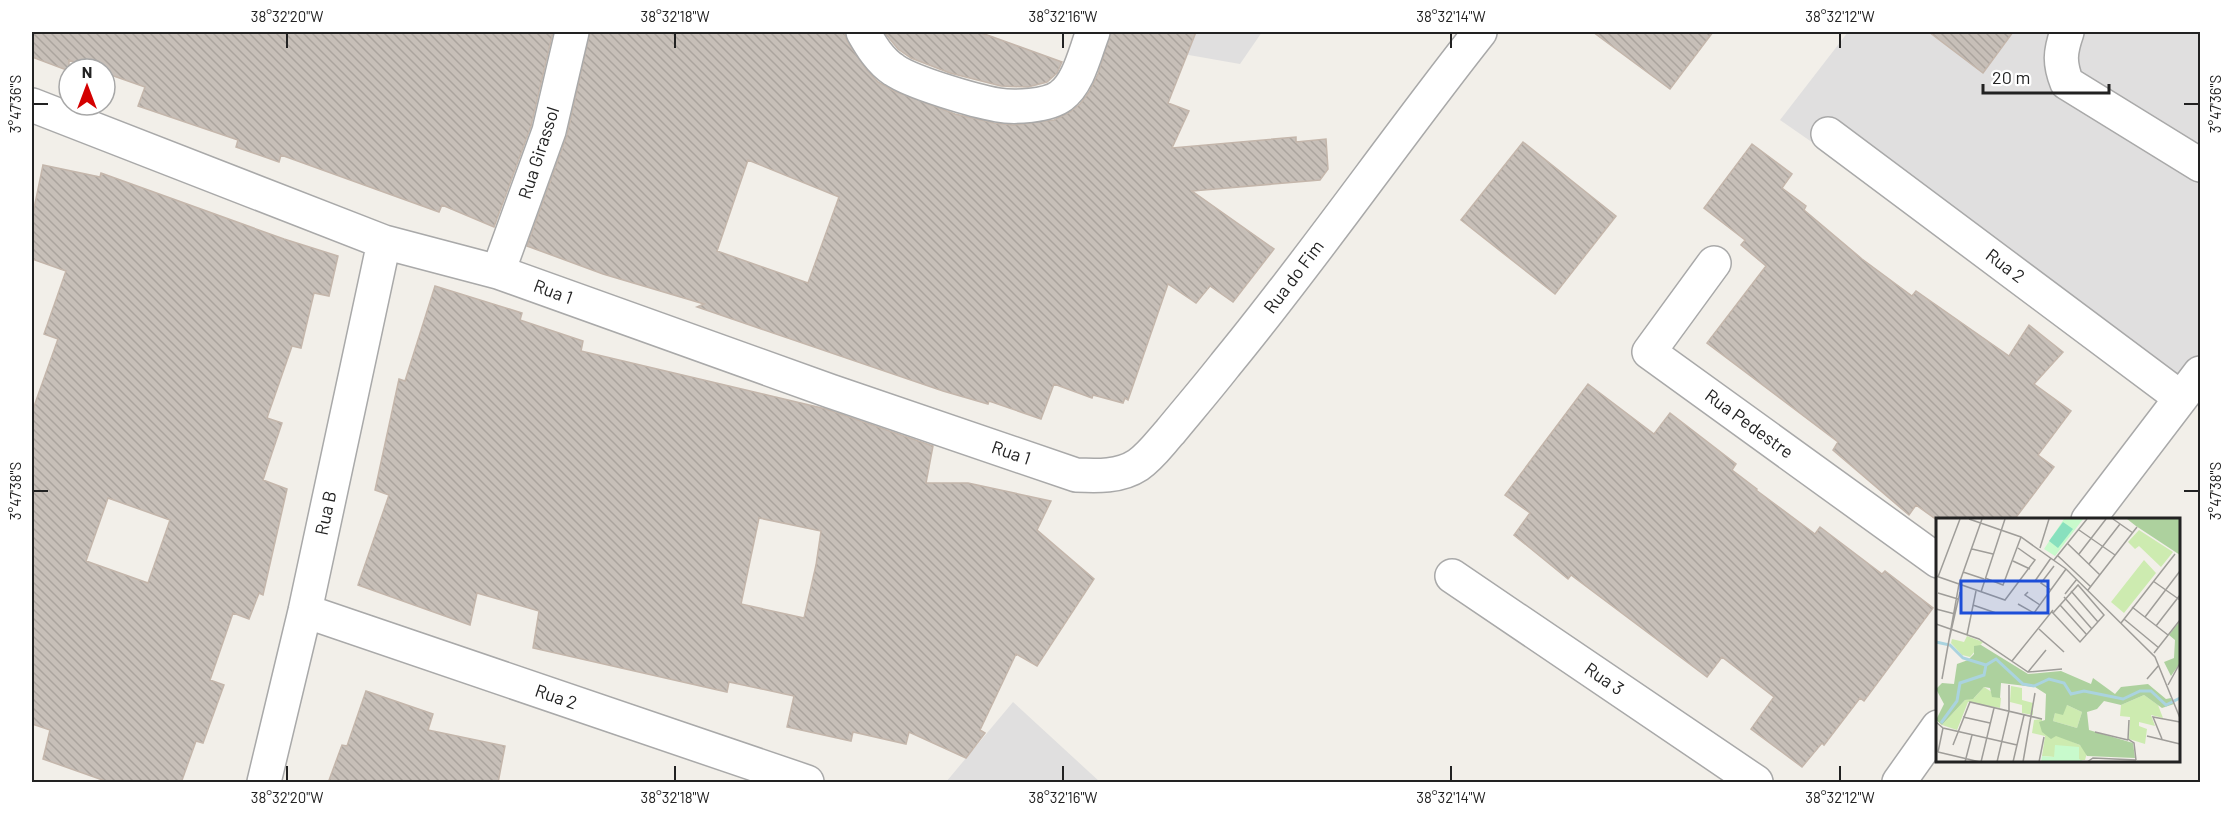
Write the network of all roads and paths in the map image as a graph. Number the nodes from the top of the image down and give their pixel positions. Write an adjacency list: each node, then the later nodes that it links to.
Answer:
1 (572, 32): 11 (street, Rua Girassol)
2 (863, 32): 5 (street)
3 (1479, 32): 14 (street, Rua do Fim)
4 (2067, 32): 8 (street)
5 (1089, 42)
6 (32, 105): 9 (street, Rua 1)
7 (1828, 134): 13 (street, Rua 2)
8 (2200, 165)
9 (384, 242): 11 (street, Rua 1); 18 (street, Rua B)
10 (1714, 263): 16 (street, Rua Pedestre)
11 (498, 272): 14 (street, Rua 1)
12 (2200, 373): 13 (street)
13 (2181, 398): 15 (street)
14 (1076, 475)
15 (2090, 518)
16 (1936, 560)
17 (1452, 576): 22 (street, Rua 3)
18 (305, 611): 20 (street, Rua B); 21 (street, Rua 2)
19 (1936, 730): 23 (street)
20 (264, 783)
21 (807, 783)
22 (1756, 783)
23 (1899, 783)

